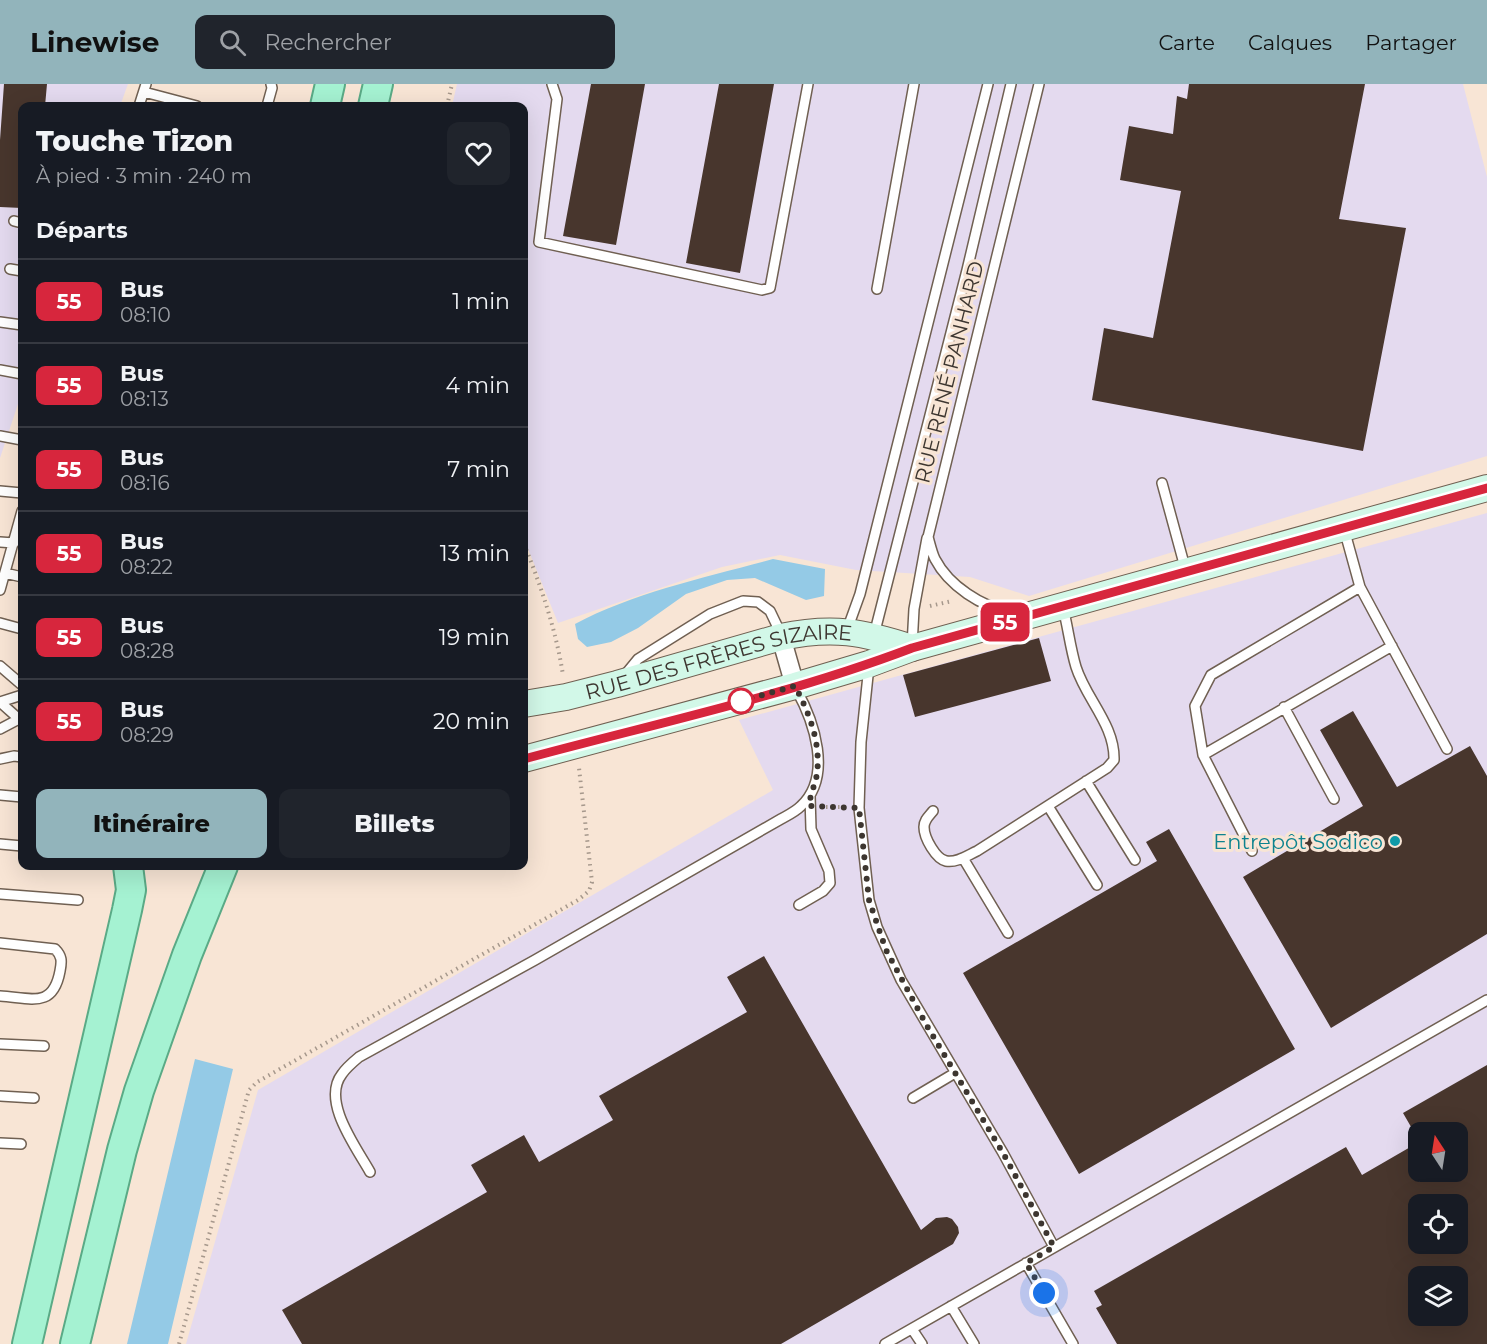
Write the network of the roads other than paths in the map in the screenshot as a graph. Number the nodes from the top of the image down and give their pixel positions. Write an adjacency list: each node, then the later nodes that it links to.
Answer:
1 (271, 84): 12 (lane)
2 (330, 84): 13 (main road)
3 (378, 84): 14 (main road)
4 (552, 84): 5 (lane)
5 (808, 84)
6 (914, 84): 17 (lane)
7 (988, 84): 42 (lane, RUE RENÉ PANHARD)
8 (1011, 84): 46 (lane)
9 (1040, 84): 30 (lane, RUE RENÉ PANHARD)
10 (145, 88): 11 (lane)
11 (185, 102)
12 (268, 102)
13 (326, 102)
14 (374, 102)
15 (10, 269): 16 (lane)
16 (18, 270)
17 (877, 289)
18 (0, 322): 19 (lane)
19 (18, 324)
20 (0, 370): 21 (lane)
21 (18, 373)
22 (0, 436): 23 (lane)
23 (18, 439)
24 (1162, 483): 33 (lane)
25 (1487, 488): 28 (street)
26 (0, 491): 27 (lane)
27 (18, 493)
28 (1343, 527): 33 (street); 36 (lane)
29 (18, 533): 32 (lane)
30 (927, 537): 39 (lane); 45 (lane, RUE RENÉ PANHARD)
31 (0, 542): 32 (lane)
32 (14, 543): 34 (lane)
33 (1186, 571): 38 (street)
34 (5, 573): 35 (lane); 37 (lane)
35 (18, 577)
36 (1360, 587): 44 (lane); 59 (lane)
37 (0, 590)
38 (1062, 605): 39 (street); 63 (lane)
39 (1027, 616): 45 (street)
40 (0, 623): 41 (lane)
41 (18, 628)
42 (846, 631): 43 (street, RUE DES FRÈRES SIZAIRE); 46 (street, RUE DES FRÈRES SIZAIRE)
43 (782, 637): 49 (street, RUE DES FRÈRES SIZAIRE); 49 (lane); 50 (street)
44 (1392, 646): 54 (lane); 58 (lane)
45 (912, 648): 46 (street, RUE DES FRÈRES SIZAIRE)
46 (872, 650): 50 (street, RUE DES FRÈRES SIZAIRE); 87 (lane)
47 (0, 666): 48 (lane)
48 (18, 682)
49 (617, 684): 53 (street, RUE DES FRÈRES SIZAIRE)
50 (795, 686): 61 (street, RUE DES FRÈRES SIZAIRE); 64 (lane)
51 (18, 695): 52 (lane)
52 (0, 702): 55 (lane)
53 (528, 704)
54 (1284, 707): 59 (lane); 67 (lane)
55 (18, 717)
56 (18, 720): 57 (lane)
57 (0, 729)
58 (1447, 749)
59 (1203, 755): 72 (lane)
60 (18, 756): 62 (lane)
61 (528, 758)
62 (0, 759)
63 (1086, 781): 68 (lane); 74 (lane)
64 (810, 794): 80 (lane); 93 (lane)
65 (0, 795): 66 (lane)
66 (18, 796)
67 (1334, 799)
68 (1048, 806): 73 (lane); 77 (lane)
69 (933, 811): 73 (lane)
70 (0, 844): 71 (lane)
71 (18, 846)
72 (1252, 851)
73 (963, 858): 81 (lane)
74 (1135, 860)
75 (128, 870): 98 (main road)
76 (221, 870): 99 (main road)
77 (1097, 885)
78 (0, 894): 79 (lane)
79 (78, 900)
80 (799, 905)
81 (1008, 933)
82 (0, 944): 83 (lane)
83 (0, 996)
84 (1487, 1000): 94 (lane)
85 (0, 1044): 86 (lane)
86 (44, 1046)
87 (955, 1073): 90 (lane); 94 (lane)
88 (0, 1096): 89 (lane)
89 (34, 1098)
90 (913, 1098)
91 (0, 1143): 92 (lane)
92 (21, 1144)
93 (370, 1172)
94 (1054, 1247): 95 (lane)
95 (1026, 1263): 96 (lane); 103 (lane)
96 (951, 1306): 97 (lane); 102 (lane)
97 (912, 1329): 100 (lane); 101 (lane)
98 (27, 1344)
99 (75, 1344)
100 (885, 1344)
101 (922, 1344)
102 (974, 1344)
103 (1073, 1344)

